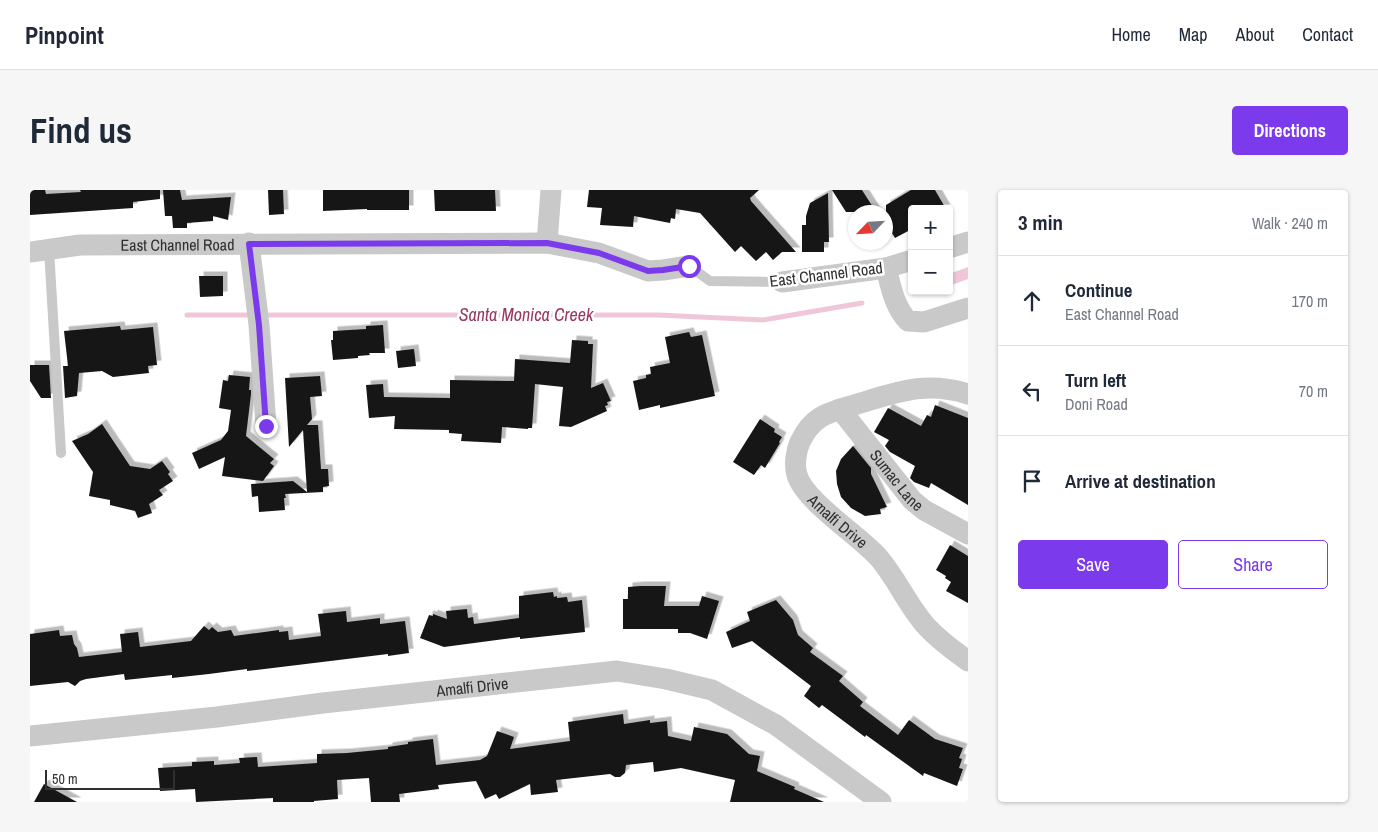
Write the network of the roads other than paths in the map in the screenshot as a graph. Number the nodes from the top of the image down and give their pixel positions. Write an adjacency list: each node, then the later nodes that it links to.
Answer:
1 (551, 190): 3 (street)
2 (968, 242): 5 (street)
3 (547, 243): 4 (street, East Channel Road); 8 (street, East Channel Road)
4 (249, 244): 6 (street, East Channel Road); 14 (street)
5 (953, 247)
6 (39, 251): 15 (lane)
7 (908, 261): 9 (street, East Channel Road)
8 (689, 266): 10 (lane, East Channel Road)
9 (886, 268): 10 (street, East Channel Road); 11 (street)
10 (782, 282)
11 (968, 308)
12 (968, 394): 13 (street, Amalfi Drive)
13 (840, 410): 16 (street, Sumac Lane); 17 (street, Amalfi Drive)
14 (266, 426)
15 (61, 453)
16 (968, 534)
17 (968, 661)
18 (30, 736): 19 (street, Amalfi Drive)
19 (881, 802)

